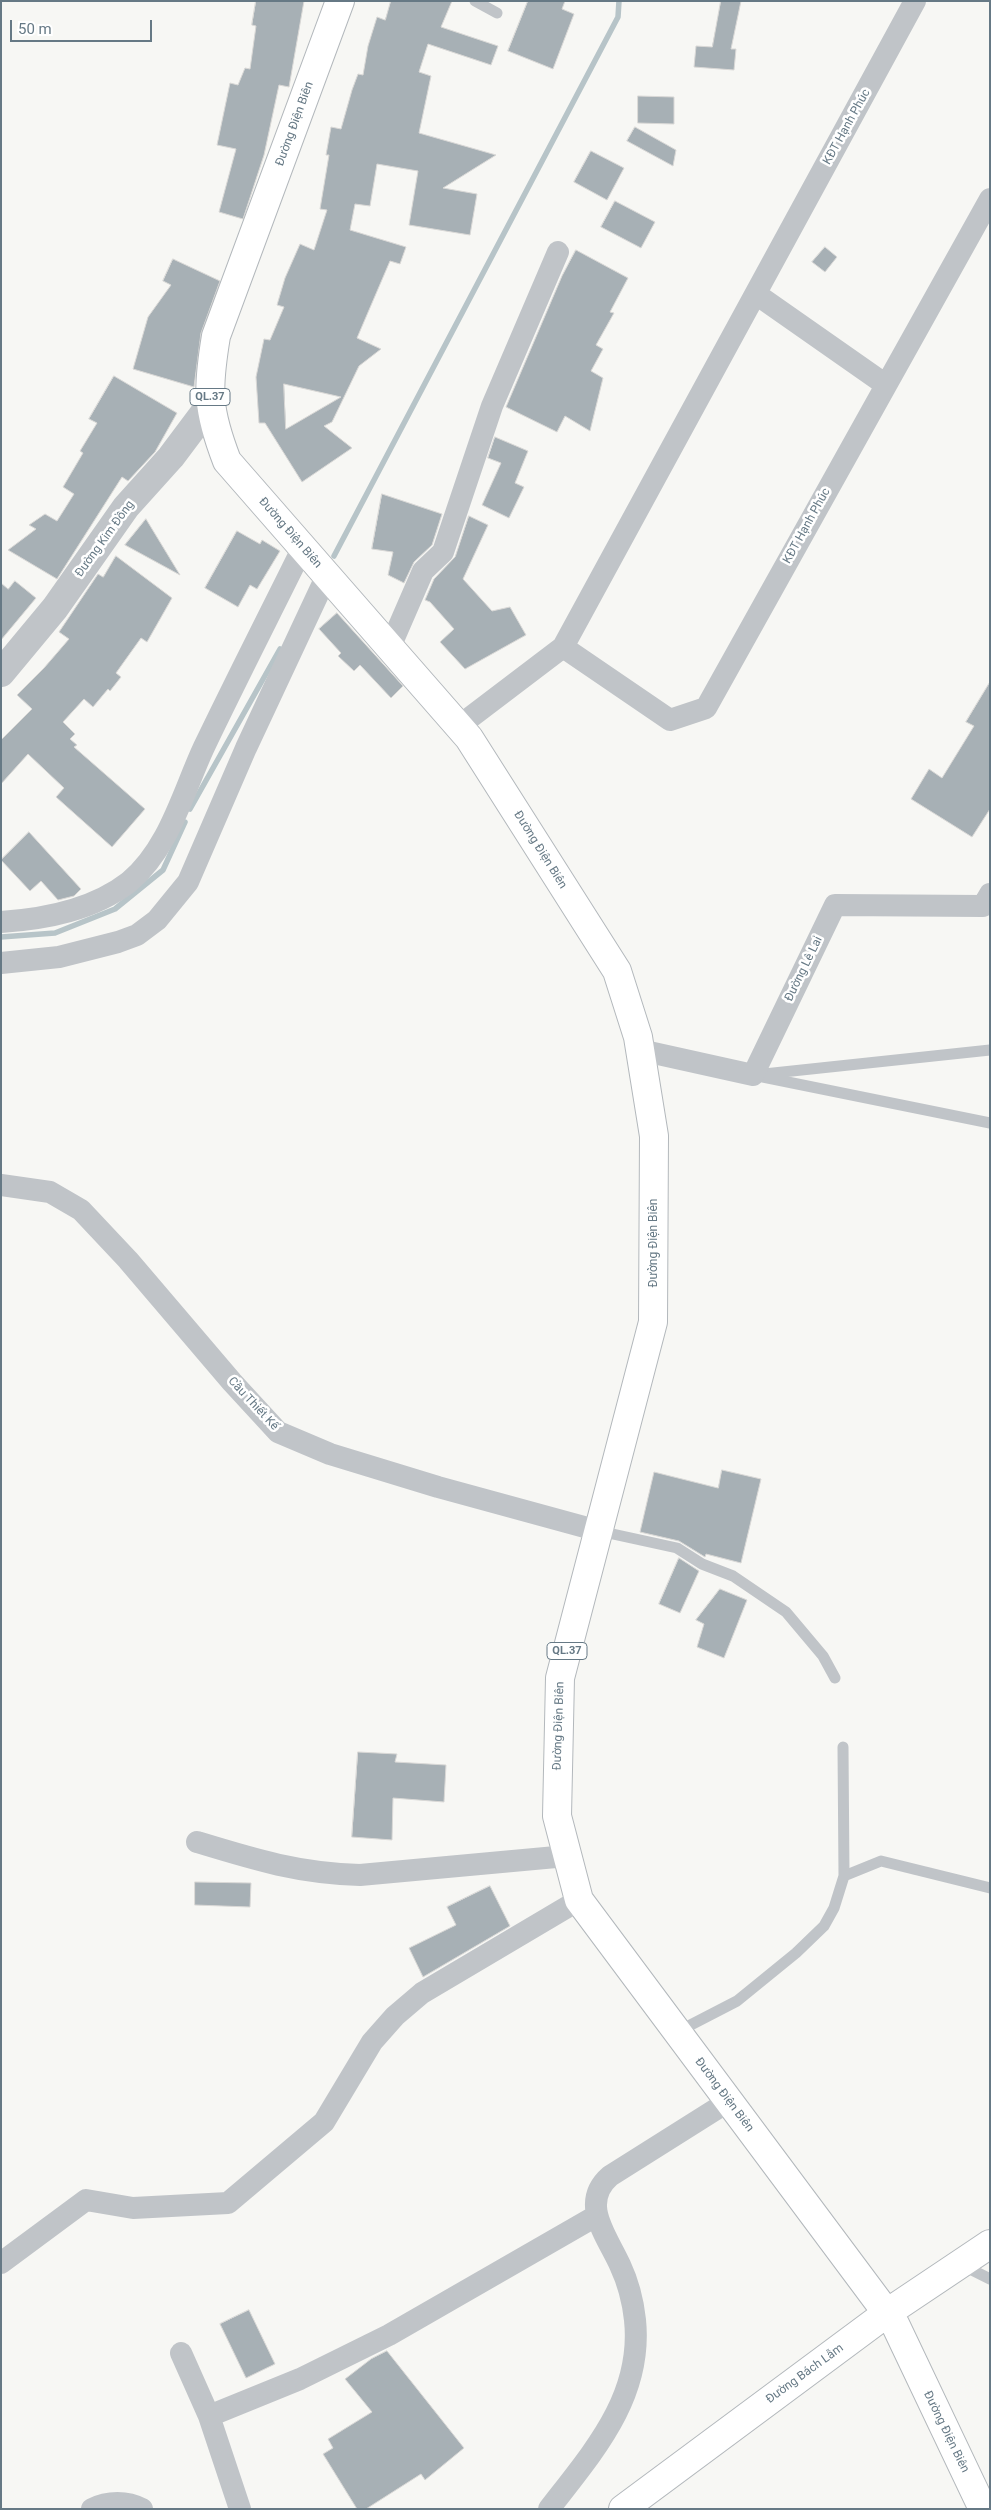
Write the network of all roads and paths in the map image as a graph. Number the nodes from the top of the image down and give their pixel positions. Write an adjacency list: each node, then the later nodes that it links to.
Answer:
1 (340, 1): 9 (main road, Đường Điện Biên / QL.37)
2 (475, 1): 4 (lane)
3 (915, 1): 7 (street, KĐT Hạnh Phúc)
4 (496, 13)
5 (990, 199): 8 (street, KĐT Hạnh Phúc)
6 (558, 252): 12 (street)
7 (756, 294): 8 (street); 13 (street, KĐT Hạnh Phúc)
8 (886, 385): 13 (street, KĐT Hạnh Phúc)
9 (210, 405): 10 (main road, Đường Điện Biên / QL.37); 14 (street, Đường Kim Đồng)
10 (303, 547): 11 (main road, Đường Điện Biên / QL.37); 17 (street)
11 (327, 575): 12 (main road, Đường Điện Biên / QL.37); 18 (street)
12 (390, 647): 15 (main road, Đường Điện Biên / QL.37)
13 (563, 647): 15 (street, KĐT Hạnh Phúc)
14 (1, 673)
15 (459, 726): 19 (main road, Đường Điện Biên / QL.37)
16 (990, 894): 21 (street, Đường Lê Lai)
17 (1, 922)
18 (1, 963)
19 (640, 1050): 21 (street); 24 (main road, Đường Điện Biên / QL.37)
20 (990, 1050): 21 (lane)
21 (752, 1075): 22 (lane)
22 (990, 1123)
23 (1, 1185): 24 (street, Cầu Thiết Kế)
24 (599, 1531): 25 (lane); 28 (main road, Đường Điện Biên / QL.37)
25 (835, 1678)
26 (844, 1747): 29 (lane)
27 (197, 1842): 28 (street)
28 (567, 1856): 31 (main road, Đường Điện Biên / QL.37)
29 (844, 1876): 30 (lane); 32 (lane)
30 (990, 1888)
31 (579, 1900): 32 (main road, Đường Điện Biên / QL.37); 36 (street)
32 (677, 2032): 33 (main road, Đường Điện Biên / QL.37)
33 (729, 2101): 34 (street); 39 (main road, Đường Điện Biên / QL.37)
34 (596, 2216): 41 (street); 45 (street)
35 (990, 2244): 37 (main road, Đường Bách Lẫm)
36 (1, 2263)
37 (960, 2264): 38 (lane); 39 (main road, Đường Bách Lẫm)
38 (990, 2278)
39 (887, 2314): 46 (main road, Đường Bách Lẫm); 47 (main road, Đường Điện Biên / QL.37)
40 (181, 2353): 41 (street)
41 (209, 2416): 44 (street)
42 (92, 2509): 43 (street)
43 (142, 2509)
44 (240, 2509)
45 (549, 2509)
46 (623, 2509)
47 (983, 2509)

